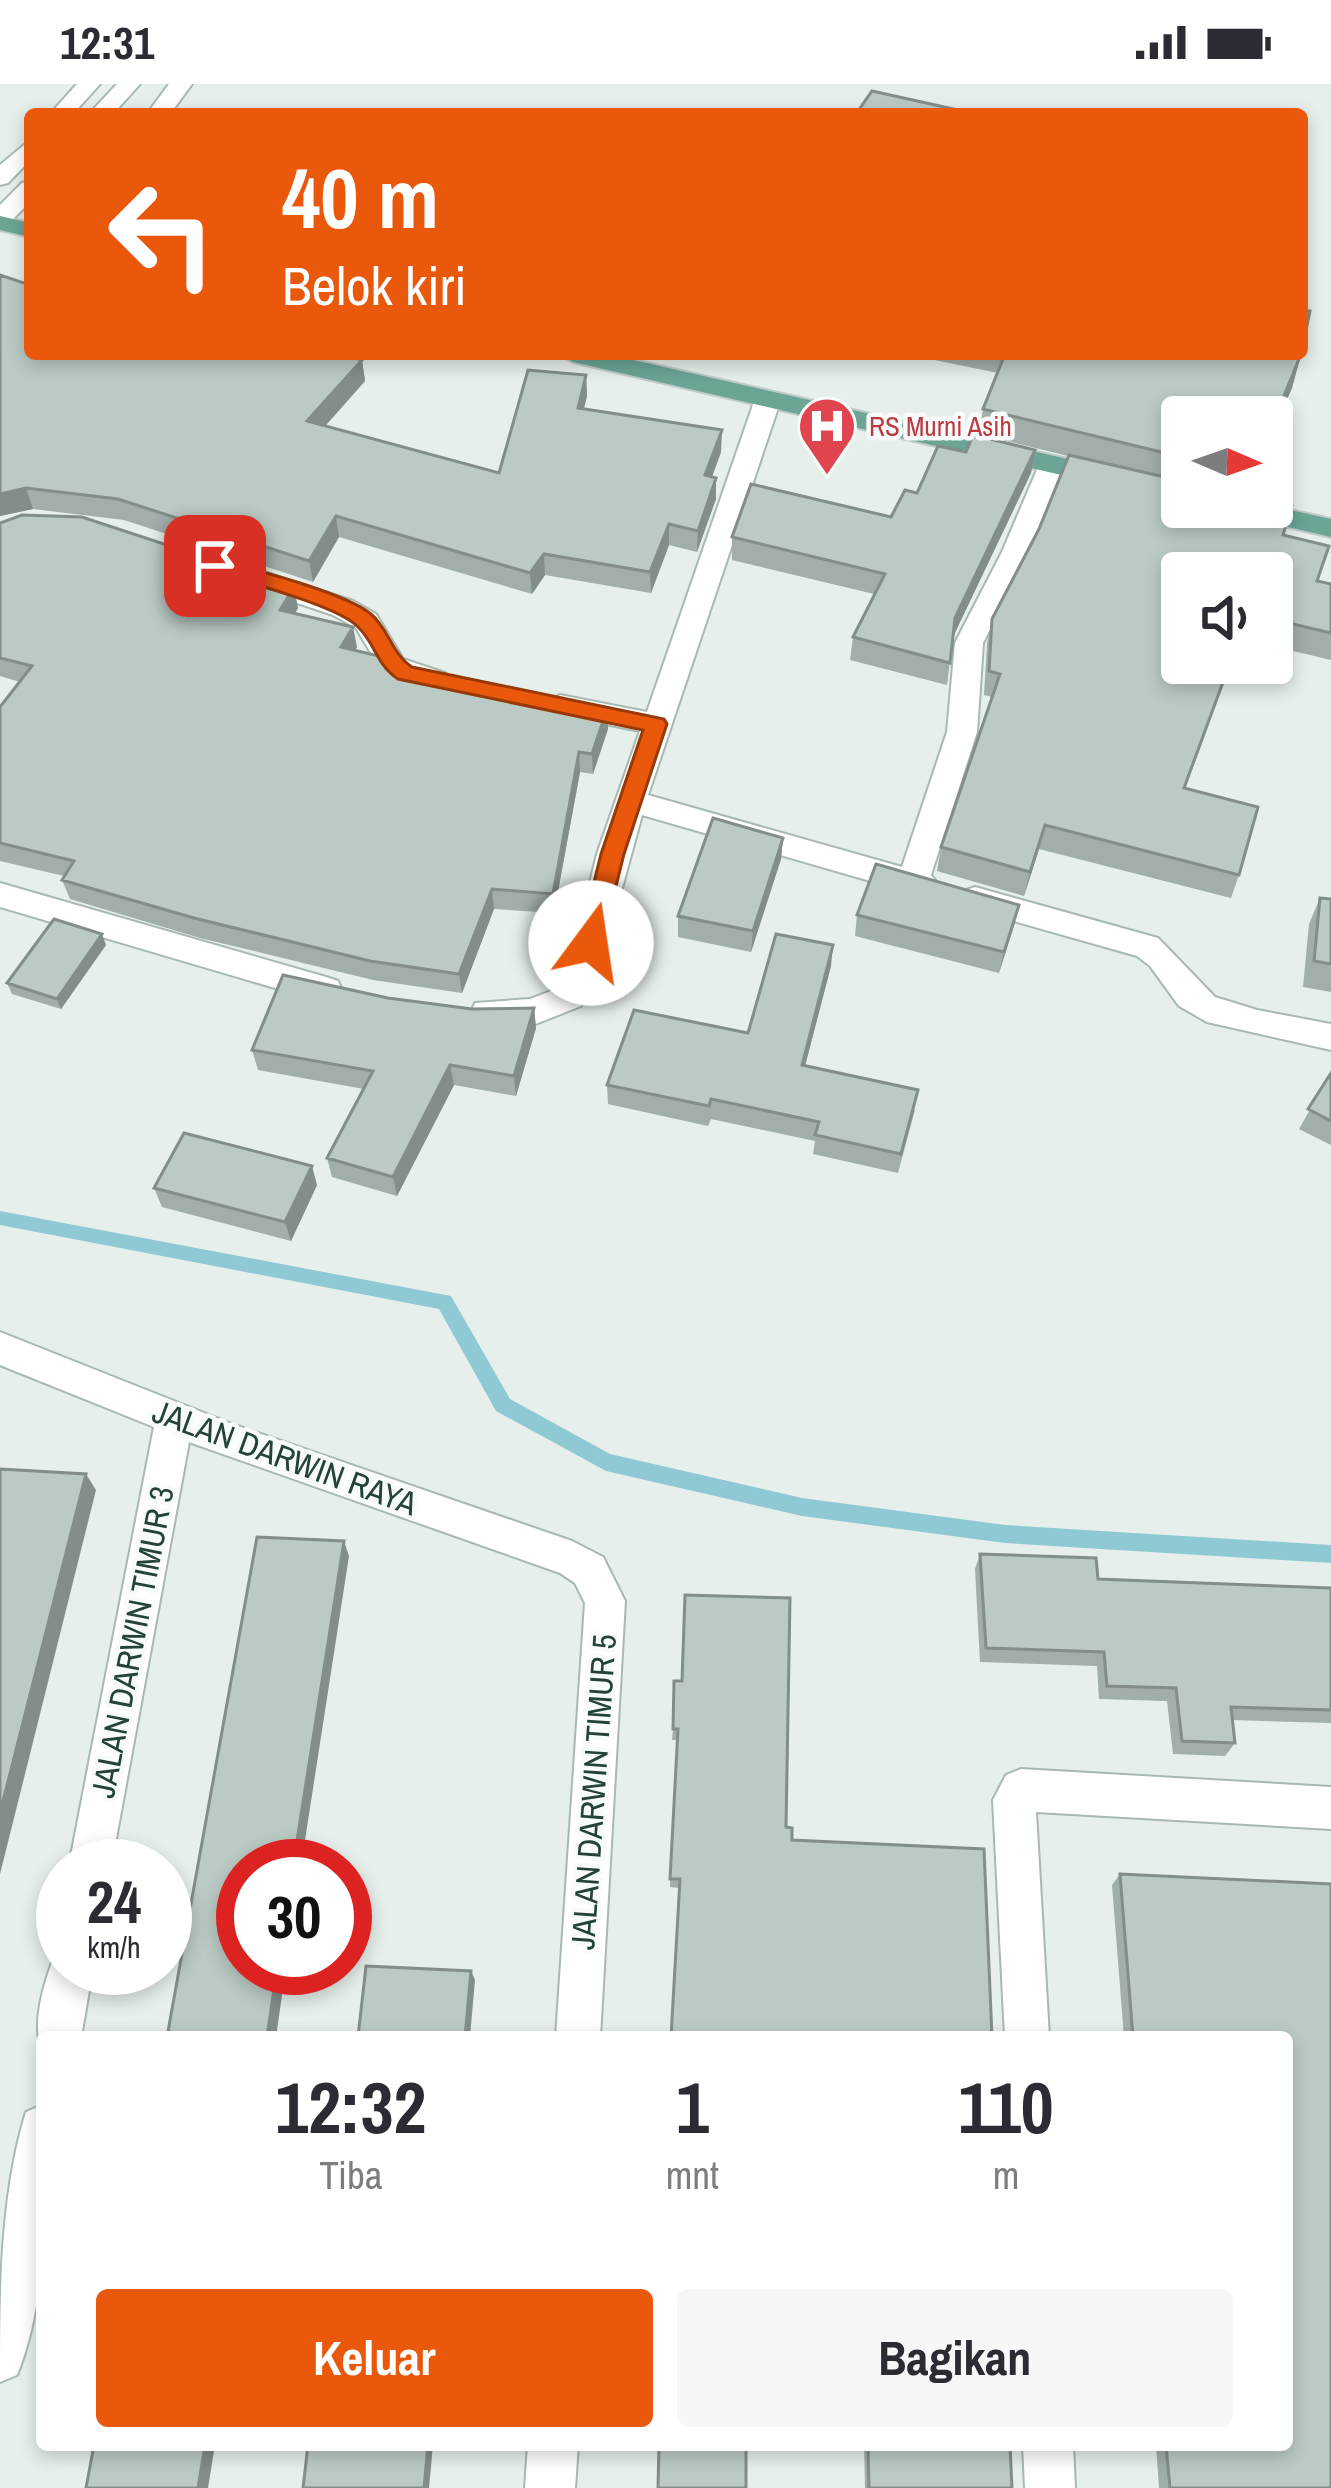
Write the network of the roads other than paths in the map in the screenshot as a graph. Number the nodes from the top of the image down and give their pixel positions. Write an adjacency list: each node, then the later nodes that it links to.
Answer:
1 (89, 84): 4 (street)
2 (129, 84): 5 (street)
3 (181, 84): 6 (street)
4 (67, 108)
5 (106, 108)
6 (163, 108)
7 (24, 152): 8 (street)
8 (0, 178)
9 (24, 195): 10 (street)
10 (0, 221)
11 (599, 360): 12 (main road)
12 (768, 399): 13 (main road); 20 (street)
13 (1052, 464): 14 (main road); 22 (street)
14 (1161, 489)
15 (1293, 519): 16 (main road)
16 (1331, 528)
17 (215, 566): 18 (street)
18 (474, 687)
19 (542, 701): 20 (street)
20 (656, 724): 21 (street)
21 (631, 801): 22 (street); 25 (street)
22 (913, 881): 26 (street)
23 (0, 895): 24 (street)
24 (347, 996)
25 (465, 1009)
26 (1331, 1037)
27 (0, 1348): 28 (street, JALAN DARWIN RAYA)
28 (175, 1419): 29 (street, JALAN DARWIN RAYA); 31 (street, JALAN DARWIN TIMUR 3)
29 (572, 1559): 34 (street, JALAN DARWIN TIMUR 5)
30 (1331, 1808): 35 (street)
31 (95, 1839)
32 (66, 1995): 33 (street)
33 (59, 2031)
34 (578, 2031)
35 (1027, 2031)
36 (36, 2161): 37 (street)
37 (0, 2358)
38 (553, 2451): 40 (street)
39 (1048, 2451): 41 (street)
40 (550, 2488)
41 (1050, 2488)

